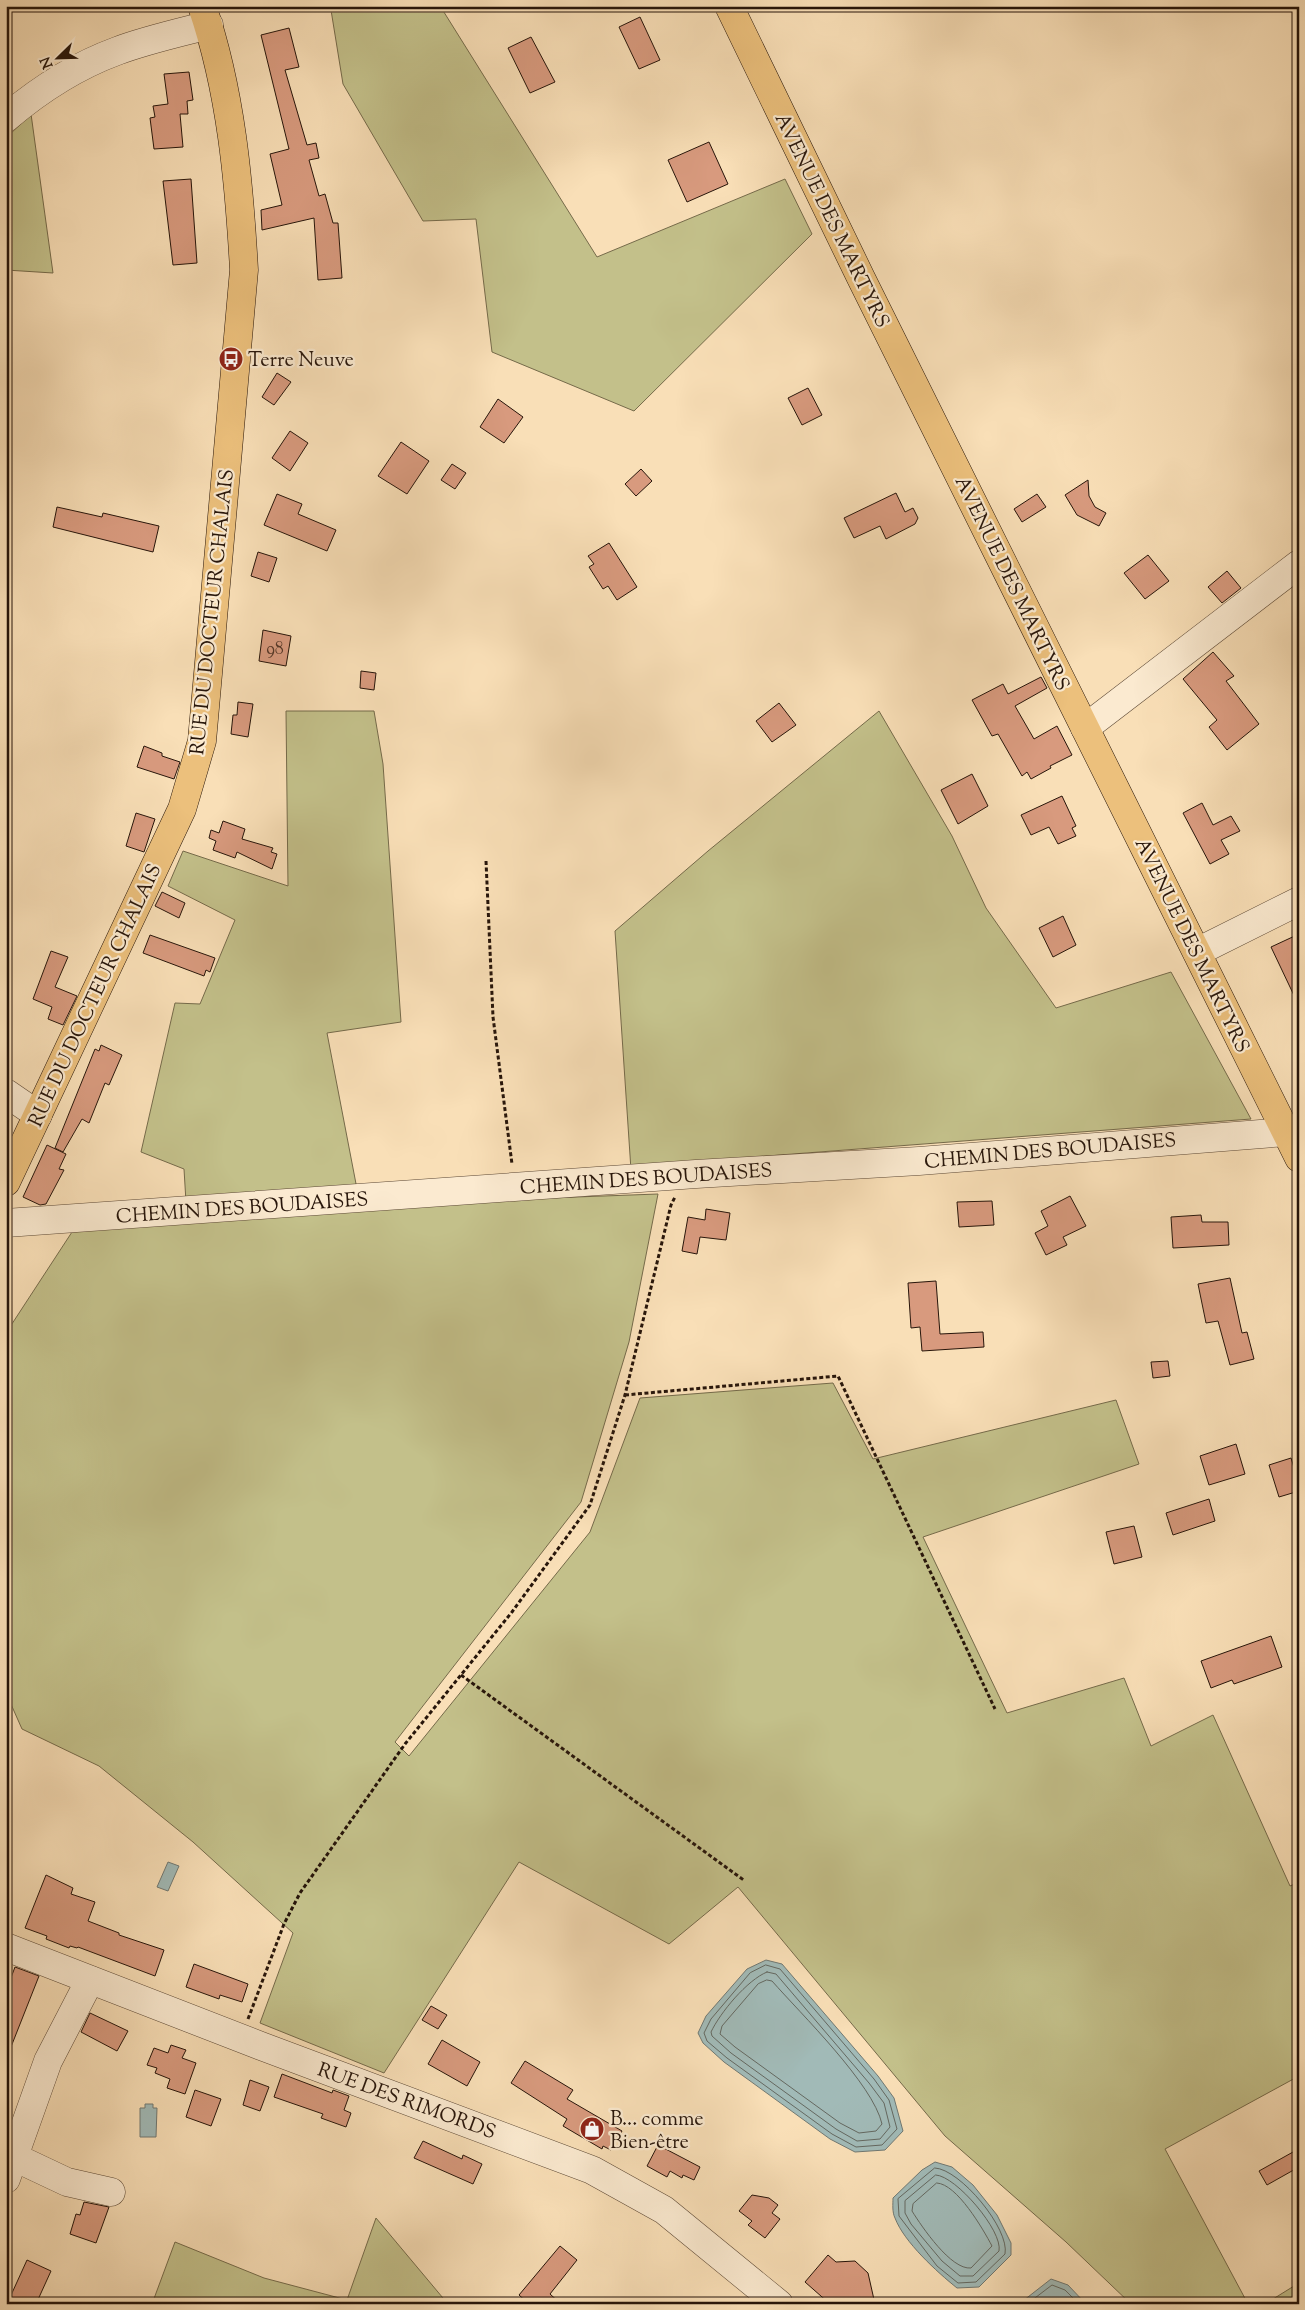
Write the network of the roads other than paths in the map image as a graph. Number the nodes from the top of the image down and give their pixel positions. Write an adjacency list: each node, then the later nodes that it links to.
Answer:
1 (729, 6): 5 (main road, AVENUE DES MARTYRS)
2 (205, 16): 3 (street); 9 (main road, RUE DU DOCTEUR CHALAIS)
3 (6, 118)
4 (1299, 564): 5 (street)
5 (1085, 728): 7 (main road, AVENUE DES MARTYRS)
6 (1299, 901): 7 (street)
7 (1197, 952): 10 (main road, AVENUE DES MARTYRS)
8 (6, 1093): 9 (street)
9 (38, 1115): 12 (main road, RUE DU DOCTEUR CHALAIS)
10 (1286, 1132): 11 (main road, AVENUE DES MARTYRS); 13 (street, CHEMIN DES BOUDAISES)
11 (1299, 1158)
12 (6, 1182)
13 (6, 1223)
14 (6, 1947): 15 (street, RUE DES RIMORDS)
15 (90, 1980): 16 (street); 18 (street, RUE DES RIMORDS)
16 (10, 2168): 17 (street)
17 (111, 2192)
18 (778, 2304)

